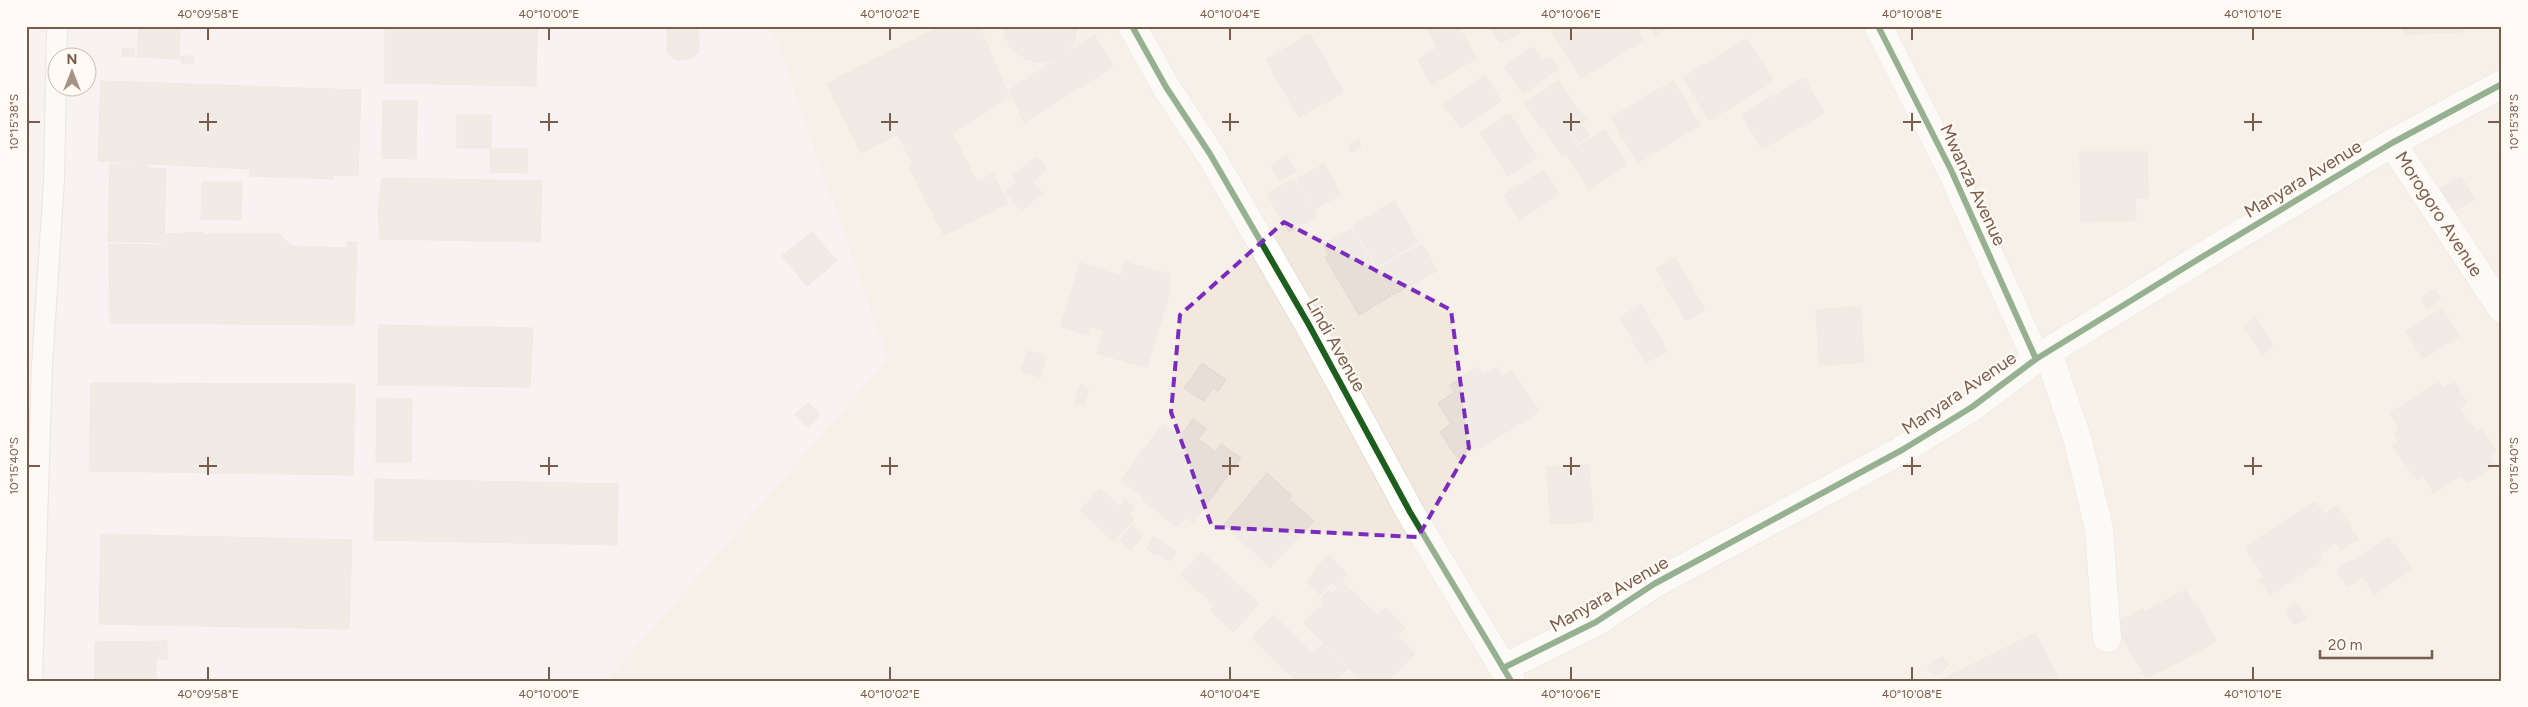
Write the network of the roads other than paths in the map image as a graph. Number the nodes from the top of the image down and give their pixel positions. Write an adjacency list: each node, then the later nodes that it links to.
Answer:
1 (57, 26): 10 (lane)
2 (1132, 26): 9 (street, Lindi Avenue)
3 (1878, 26): 7 (street, Mwanza Avenue)
4 (2502, 84): 5 (street, Manyara Avenue)
5 (2392, 143): 6 (street, Morogoro Avenue); 7 (street, Manyara Avenue)
6 (2502, 309)
7 (2042, 355): 8 (street, Mwanza Avenue); 9 (street, Manyara Avenue)
8 (2107, 638)
9 (1507, 674)
10 (32, 681)

